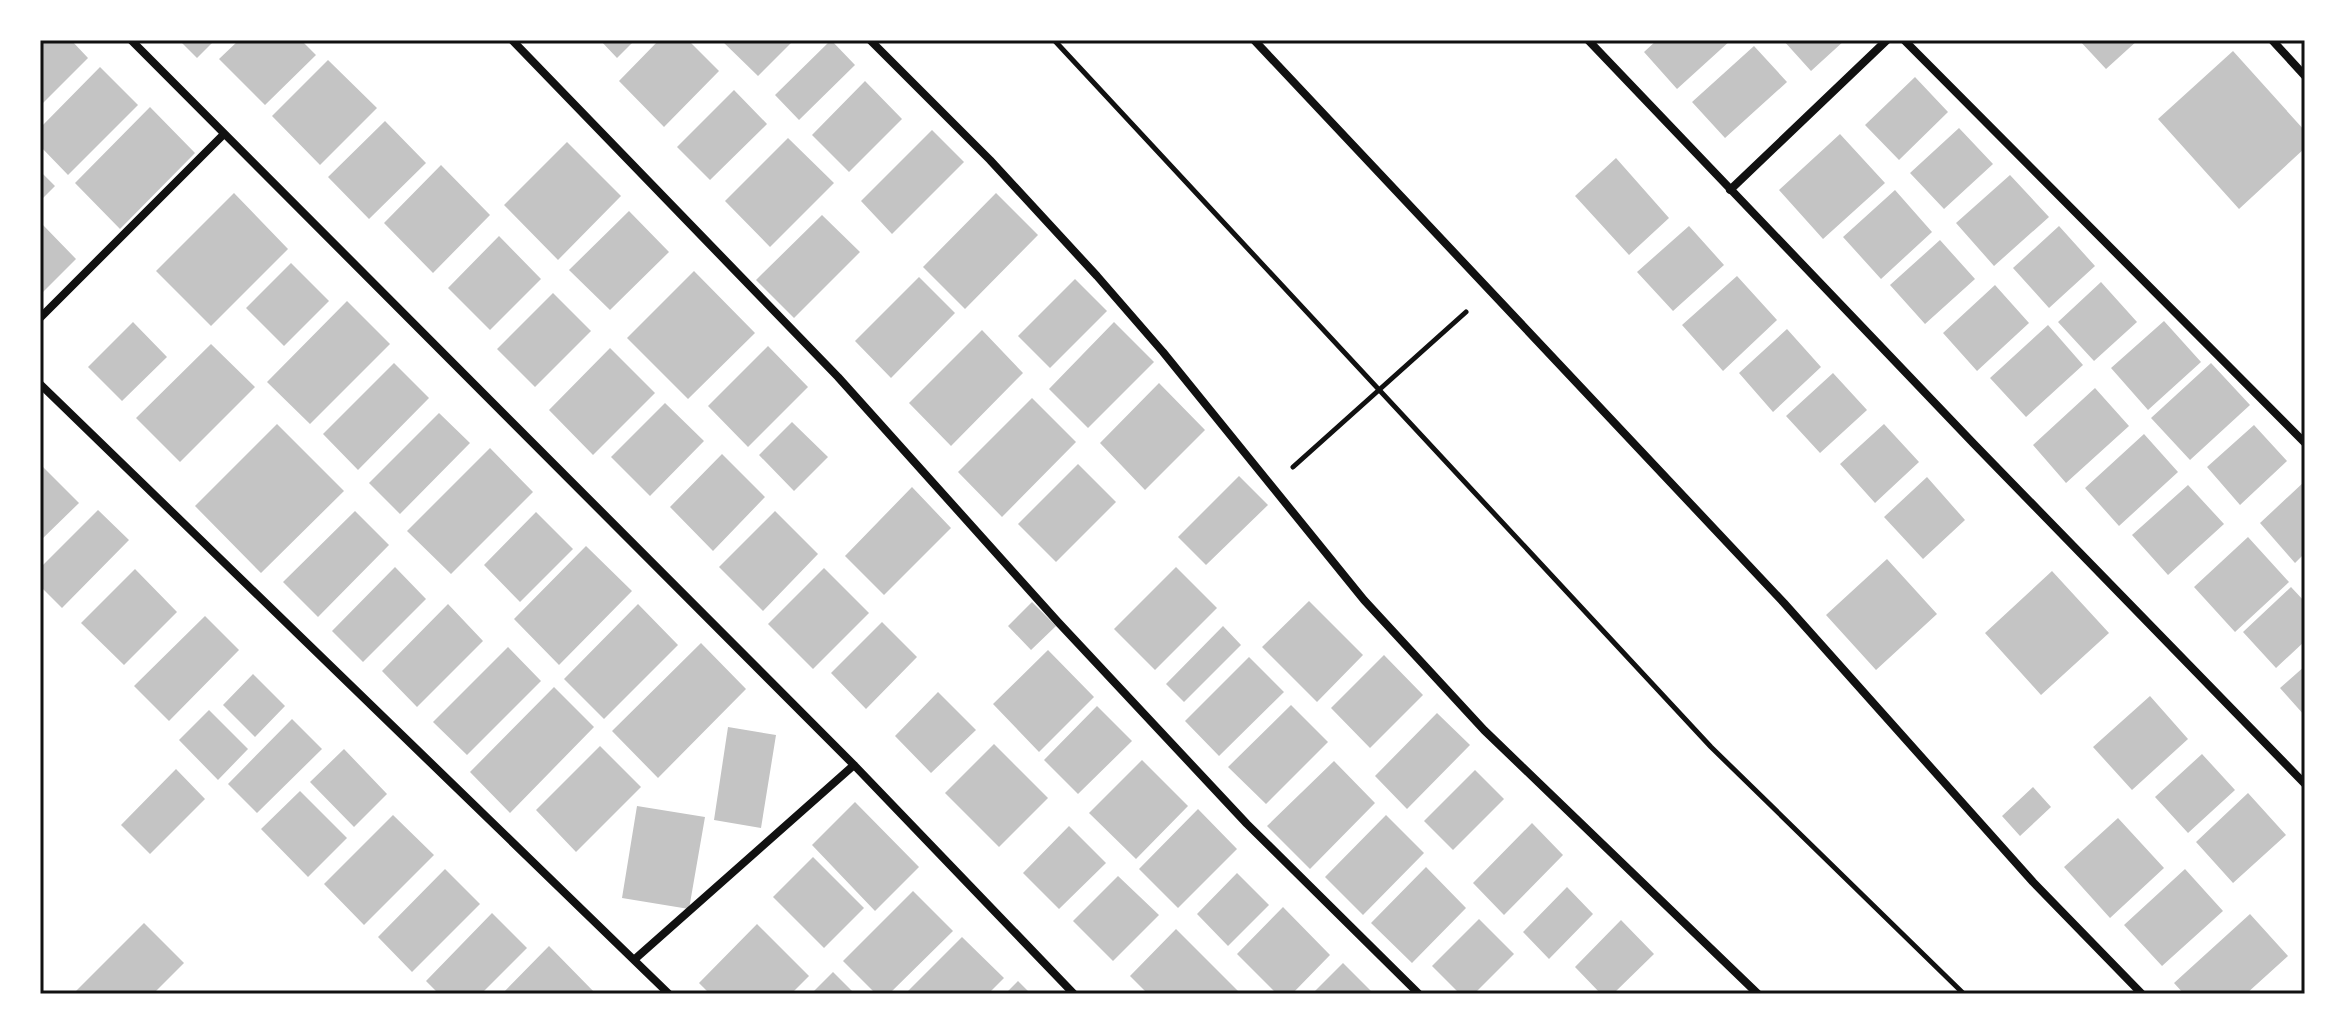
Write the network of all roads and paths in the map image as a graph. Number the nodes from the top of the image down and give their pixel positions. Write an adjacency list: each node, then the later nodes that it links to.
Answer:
1 (131, 40): 11 (street)
2 (512, 40): 24 (street)
3 (870, 40): 18 (street)
4 (1054, 40): 16 (path)
5 (1254, 40): 27 (street)
6 (1588, 40): 12 (street)
7 (1887, 40): 12 (street)
8 (1904, 40): 17 (street)
9 (2272, 40): 10 (street)
10 (2305, 76)
11 (224, 134): 14 (street); 19 (street)
12 (1730, 190): 20 (street)
13 (1466, 312): 16 (path)
14 (40, 318)
15 (40, 384): 21 (street)
16 (1380, 390): 18 (path); 26 (path)
17 (2305, 443)
18 (1271, 486): 25 (street)
19 (854, 765): 21 (street); 23 (street)
20 (2305, 784)
21 (635, 959): 22 (street)
22 (669, 994)
23 (1074, 994)
24 (1419, 994)
25 (1758, 994)
26 (1964, 994)
27 (2142, 994)

